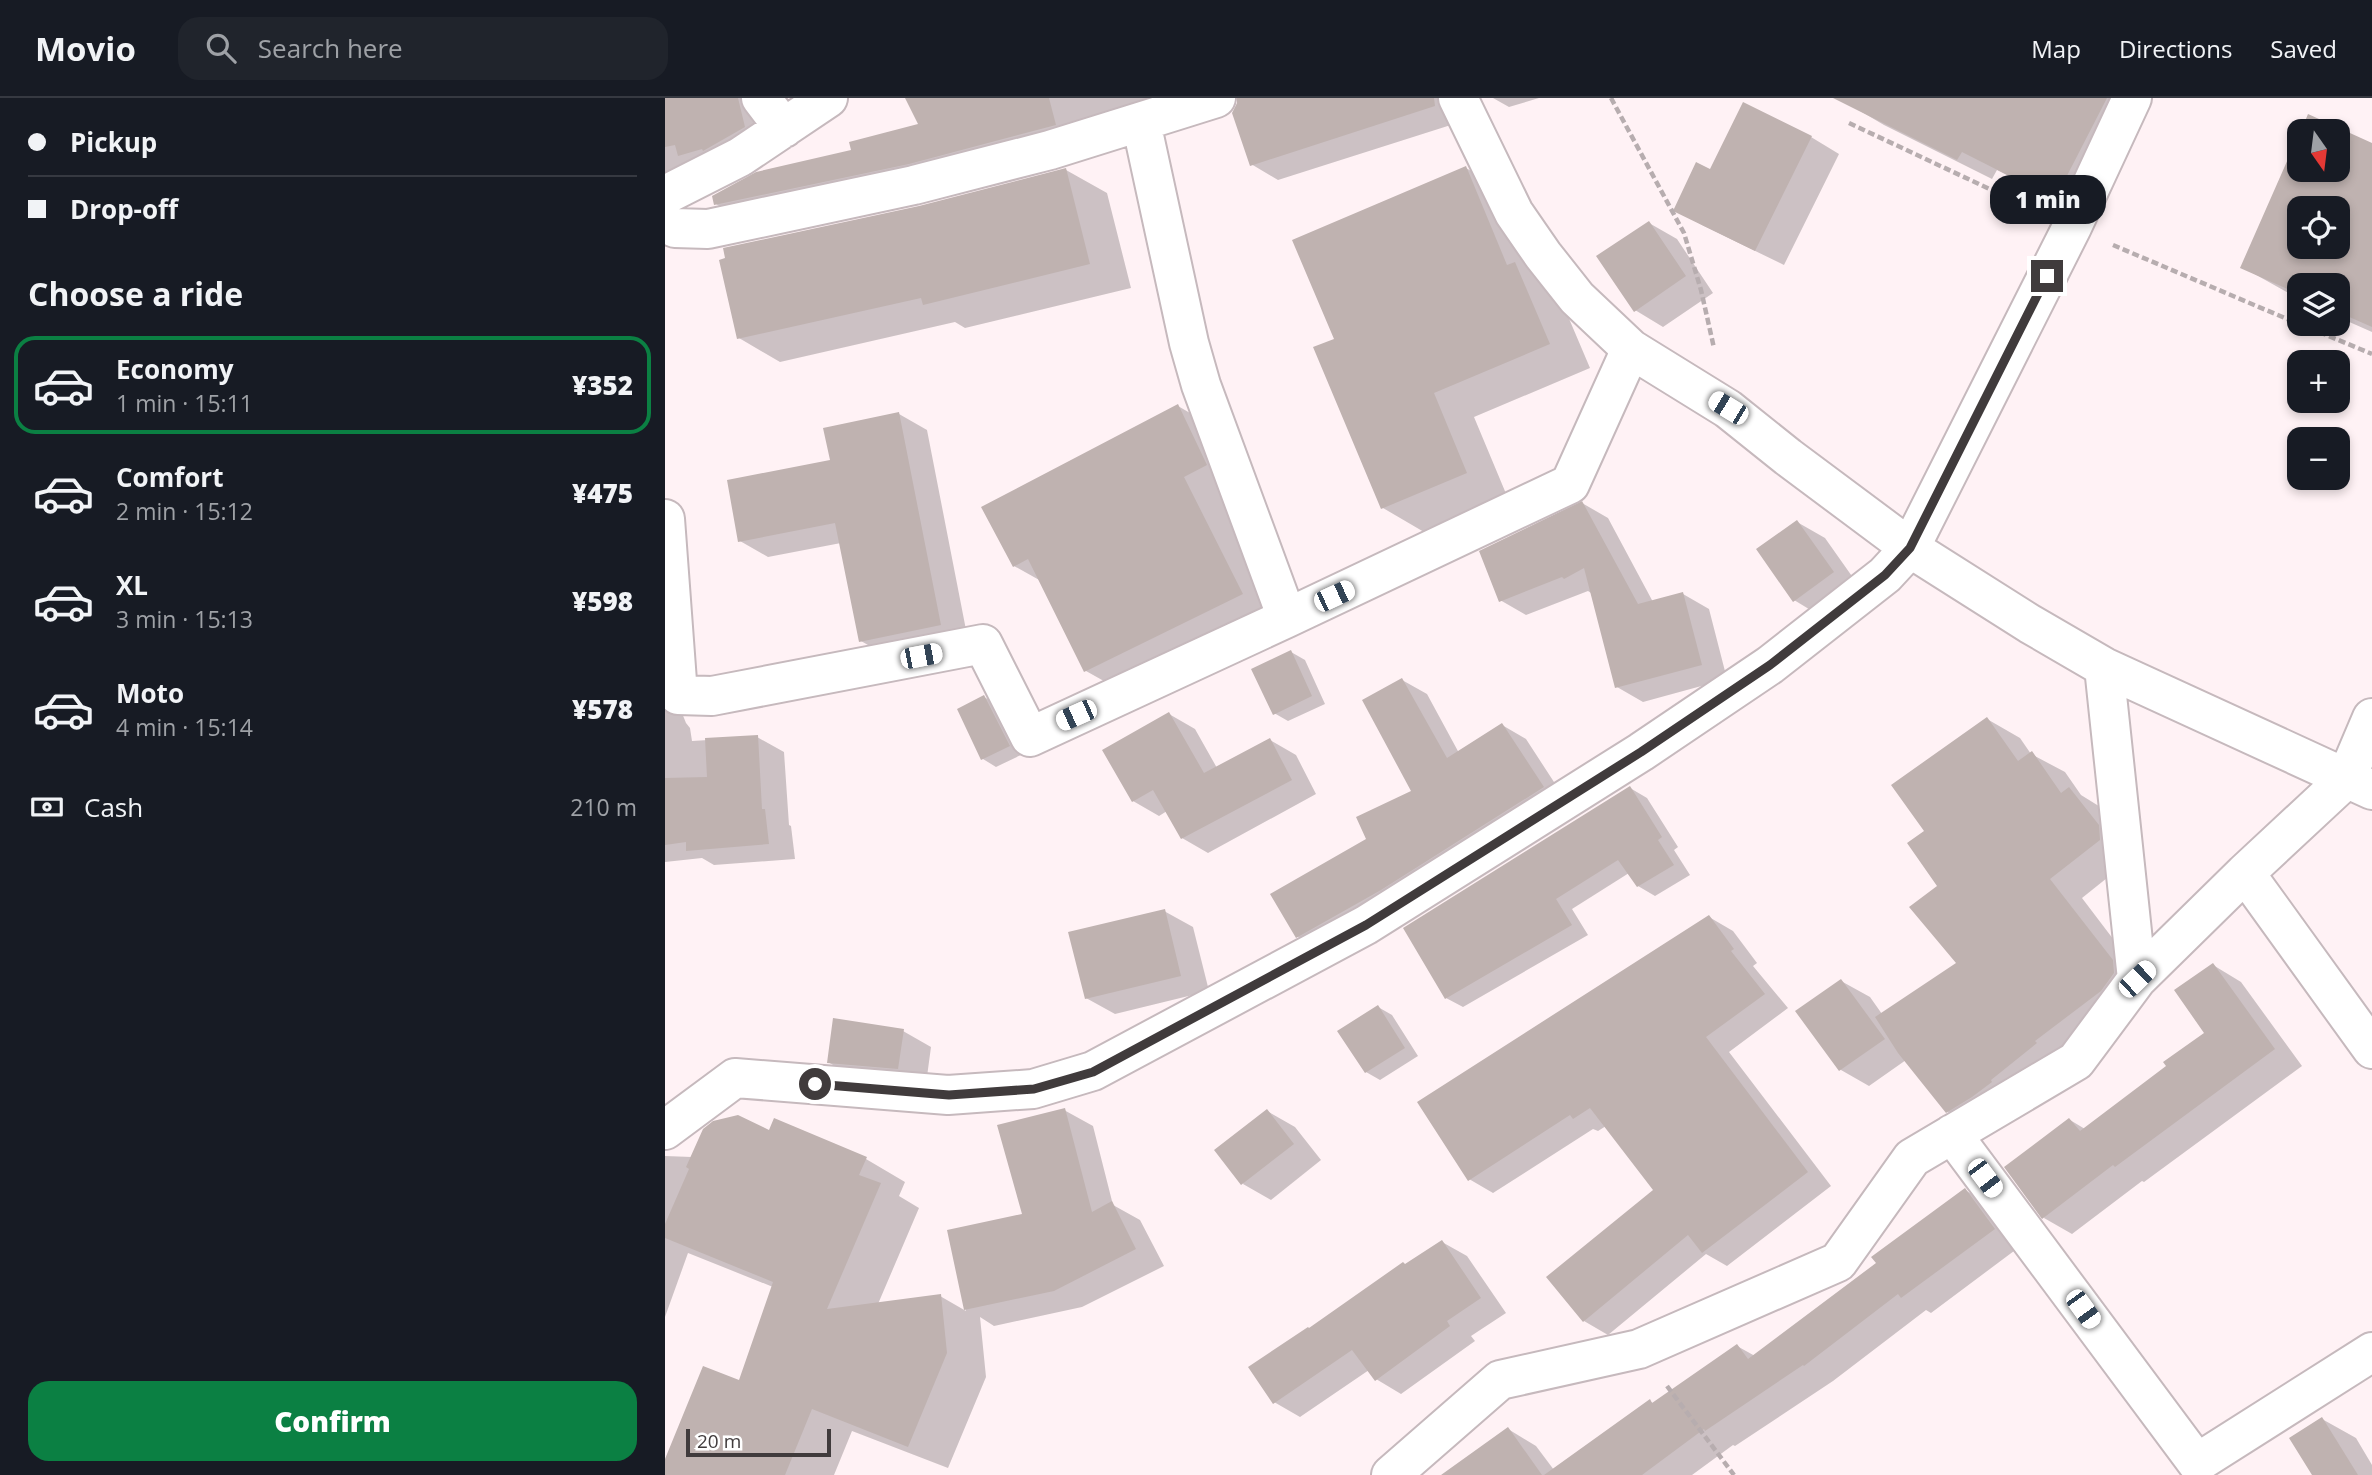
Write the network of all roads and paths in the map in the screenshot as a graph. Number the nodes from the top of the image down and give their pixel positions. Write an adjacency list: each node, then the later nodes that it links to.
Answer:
1 (761, 98): 8 (street)
2 (828, 98): 8 (street)
3 (1216, 98): 7 (street)
4 (1458, 98): 12 (street)
5 (1611, 98): 14 (path)
6 (2132, 98): 16 (street)
7 (1141, 122): 10 (street); 17 (street)
8 (784, 128): 9 (street)
9 (665, 195)
10 (665, 223)
11 (2329, 336): 13 (path)
12 (1631, 349): 14 (street); 17 (street)
13 (2372, 354)
14 (1728, 408): 16 (street)
15 (665, 519): 17 (street)
16 (1910, 548): 18 (street); 24 (street)
17 (1287, 618)
18 (2104, 667): 20 (street); 22 (street)
19 (2372, 718): 20 (street)
20 (2359, 785): 21 (street)
21 (2245, 873): 22 (street); 23 (street)
22 (2137, 979): 25 (street)
23 (2372, 1049)
24 (665, 1130)
25 (1952, 1134): 26 (street); 27 (street)
26 (1639, 1349): 28 (street); 29 (path)
27 (2372, 1352)
28 (1391, 1475)
29 (1734, 1475)

